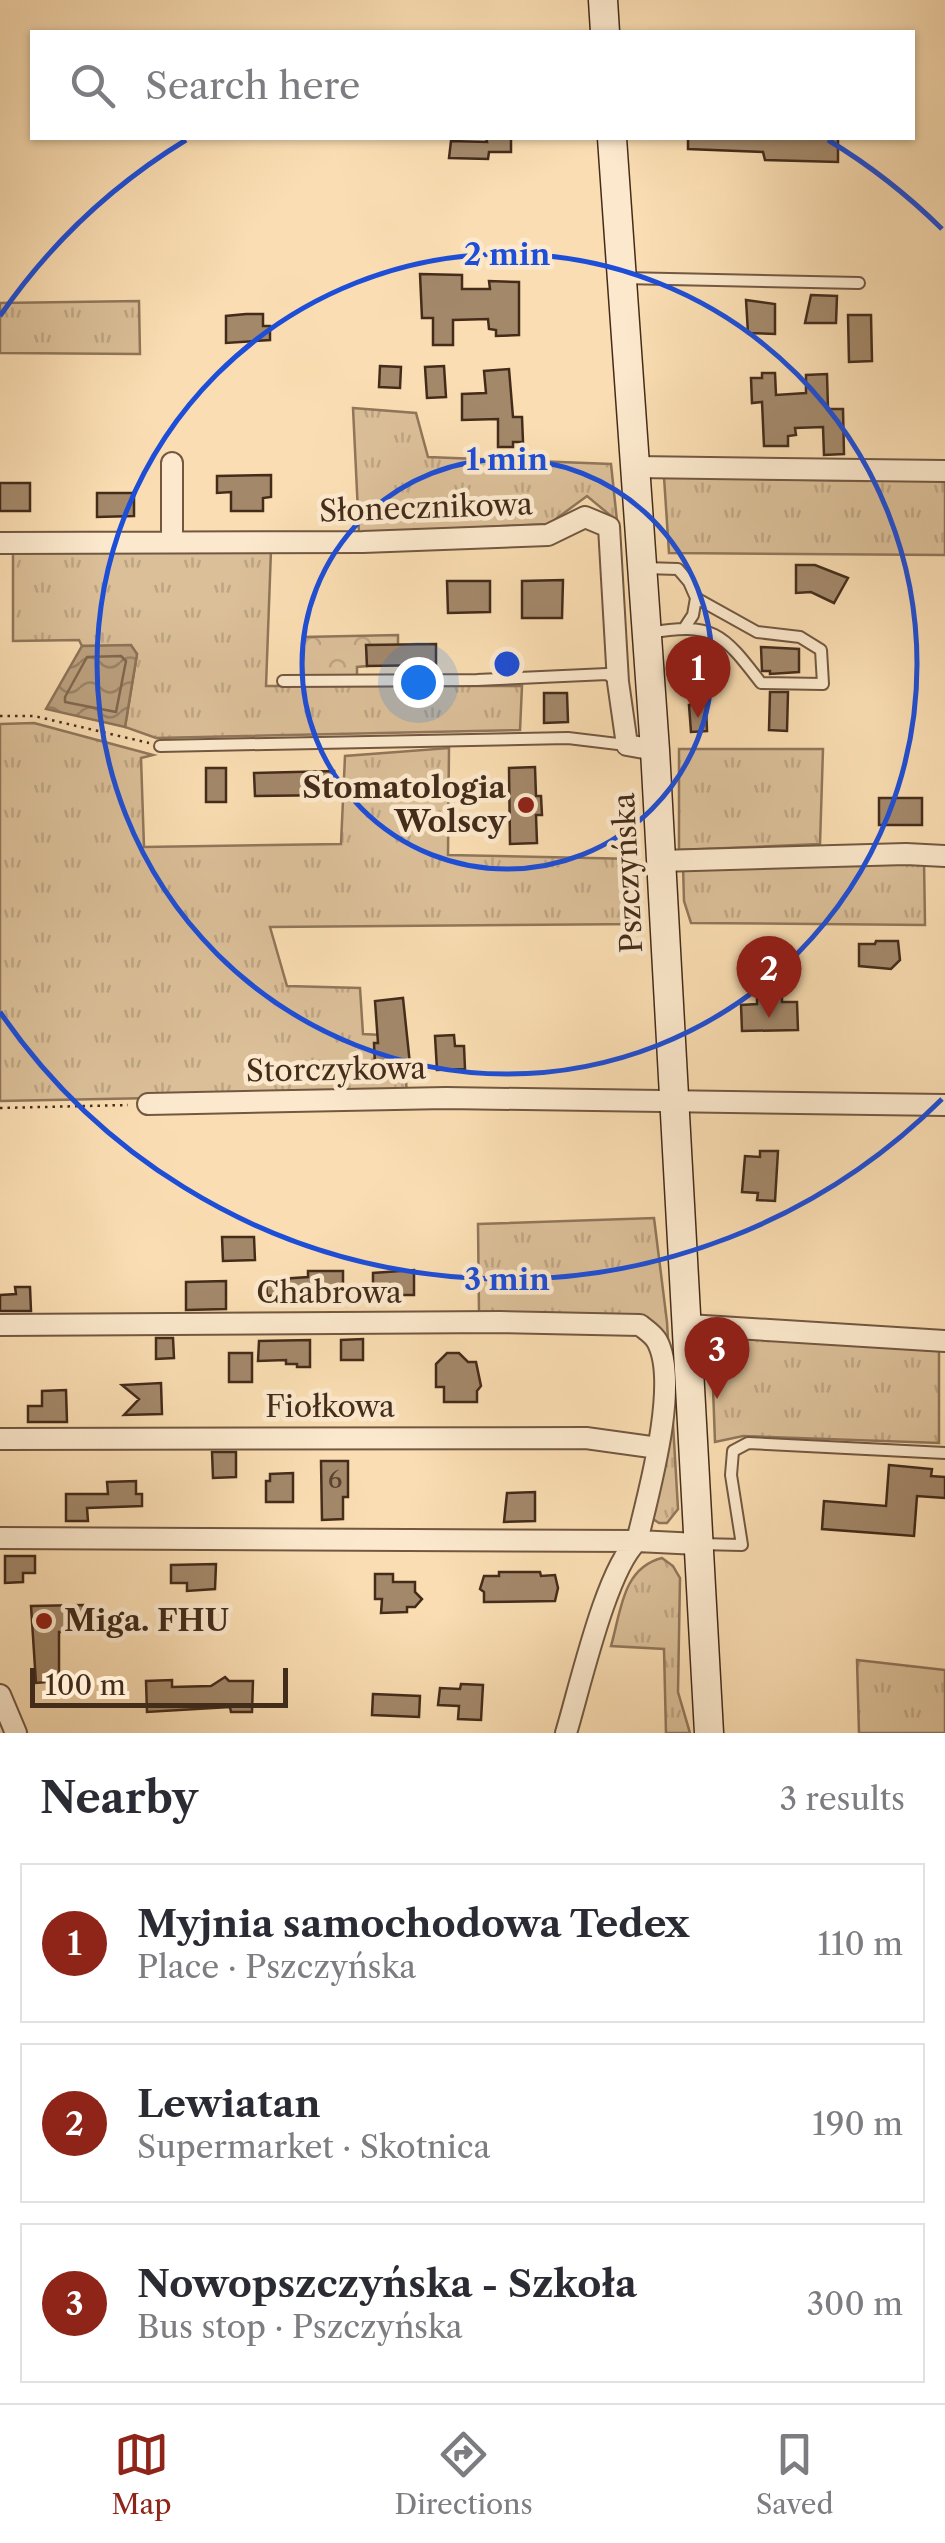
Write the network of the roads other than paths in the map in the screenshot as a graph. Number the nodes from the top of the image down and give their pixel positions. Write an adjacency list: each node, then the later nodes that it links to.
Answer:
1 (603, 0): 2 (main road)
2 (605, 30)
3 (612, 140): 4 (main road, Pszczyńska)
4 (621, 278): 5 (lane); 7 (main road, Pszczyńska)
5 (860, 283)
6 (172, 464): 9 (street)
7 (636, 467): 8 (street); 11 (main road, Pszczyńska)
8 (945, 471)
9 (172, 541): 10 (street, Słonecznikowa); 16 (street, Słonecznikowa)
10 (0, 543)
11 (642, 568): 12 (lane); 14 (main road, Pszczyńska)
12 (696, 598): 13 (lane); 13 (lane)
13 (685, 627): 14 (lane)
14 (647, 633): 18 (main road, Pszczyńska)
15 (282, 681): 16 (lane)
16 (618, 682): 18 (street, Słonecznikowa)
17 (160, 746): 18 (lane)
18 (641, 747): 20 (main road, Pszczyńska)
19 (945, 856): 20 (street)
20 (660, 861): 21 (main road, Pszczyńska)
21 (673, 1098): 22 (street, Storczykowa); 23 (street, Storczykowa); 25 (main road, Pszczyńska)
22 (148, 1104)
23 (945, 1105)
24 (0, 1324): 28 (street, Chabrowa)
25 (688, 1325): 26 (street); 32 (main road, Pszczyńska)
26 (945, 1341)
27 (0, 1439): 28 (street, Fiołkowa)
28 (658, 1448): 31 (street)
29 (945, 1453): 32 (lane)
30 (0, 1538): 31 (street)
31 (637, 1541): 32 (street); 35 (street)
32 (698, 1544): 36 (main road, Pszczyńska)
33 (0, 1695): 34 (street)
34 (16, 1733)
35 (566, 1733)
36 (709, 1733)

